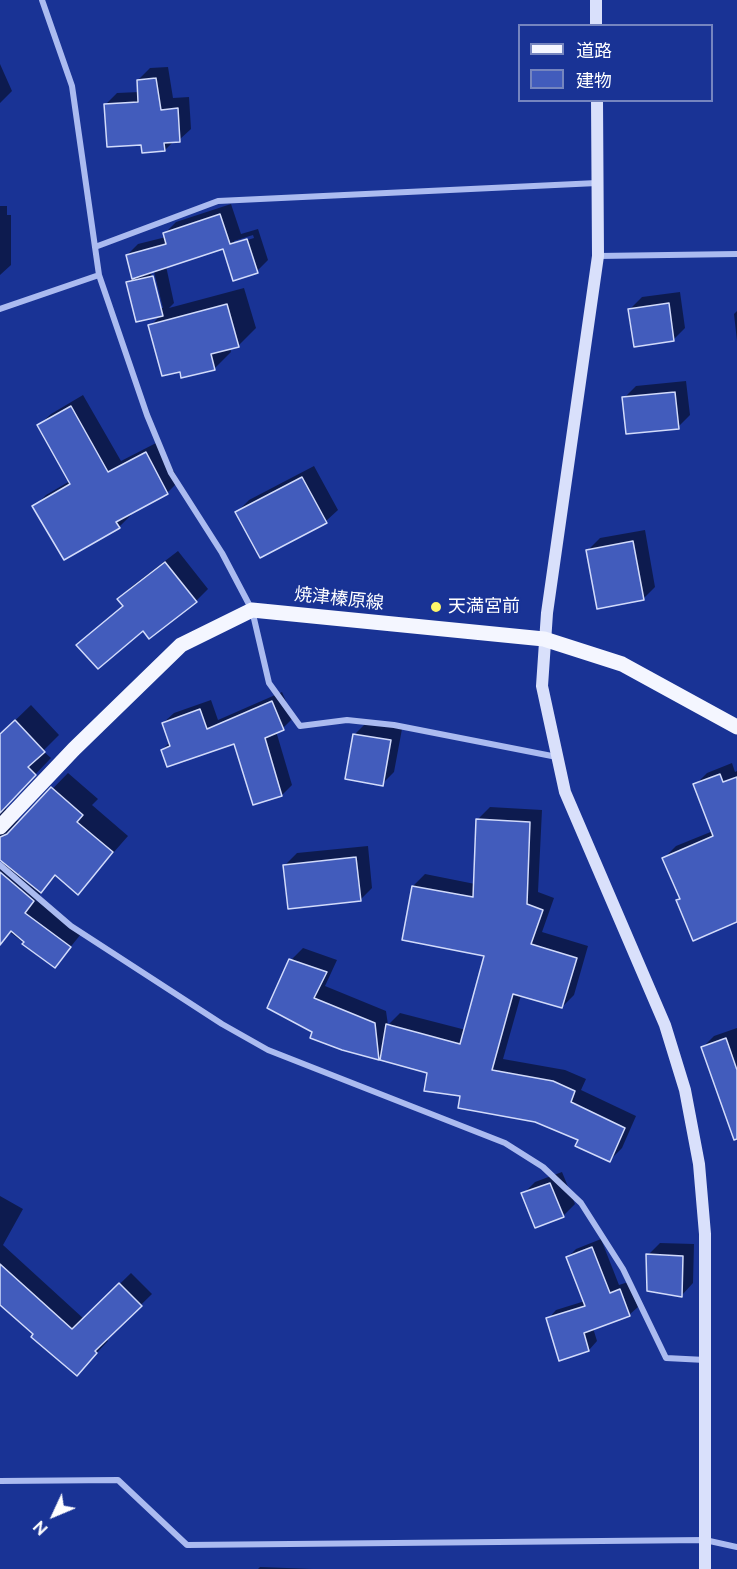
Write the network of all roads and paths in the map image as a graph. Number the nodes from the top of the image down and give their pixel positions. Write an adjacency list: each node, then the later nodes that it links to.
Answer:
1 (42, 0): 6 (street)
2 (596, 0): 3 (street)
3 (597, 24)
4 (597, 102): 5 (street)
5 (598, 183): 6 (street); 8 (street)
6 (95, 247): 9 (street)
7 (737, 254): 8 (street)
8 (598, 256): 12 (street)
9 (99, 275): 10 (street); 11 (street)
10 (0, 309)
11 (252, 610): 12 (main road, 焼津榛原線); 14 (street); 15 (main road)
12 (544, 639): 13 (main road, 焼津榛原線); 14 (street)
13 (737, 727)
14 (558, 757): 17 (street)
15 (0, 827)
16 (0, 865): 17 (street)
17 (705, 1360): 19 (street)
18 (0, 1481): 19 (street)
19 (705, 1540): 20 (street); 21 (street)
20 (737, 1547)
21 (705, 1569)

